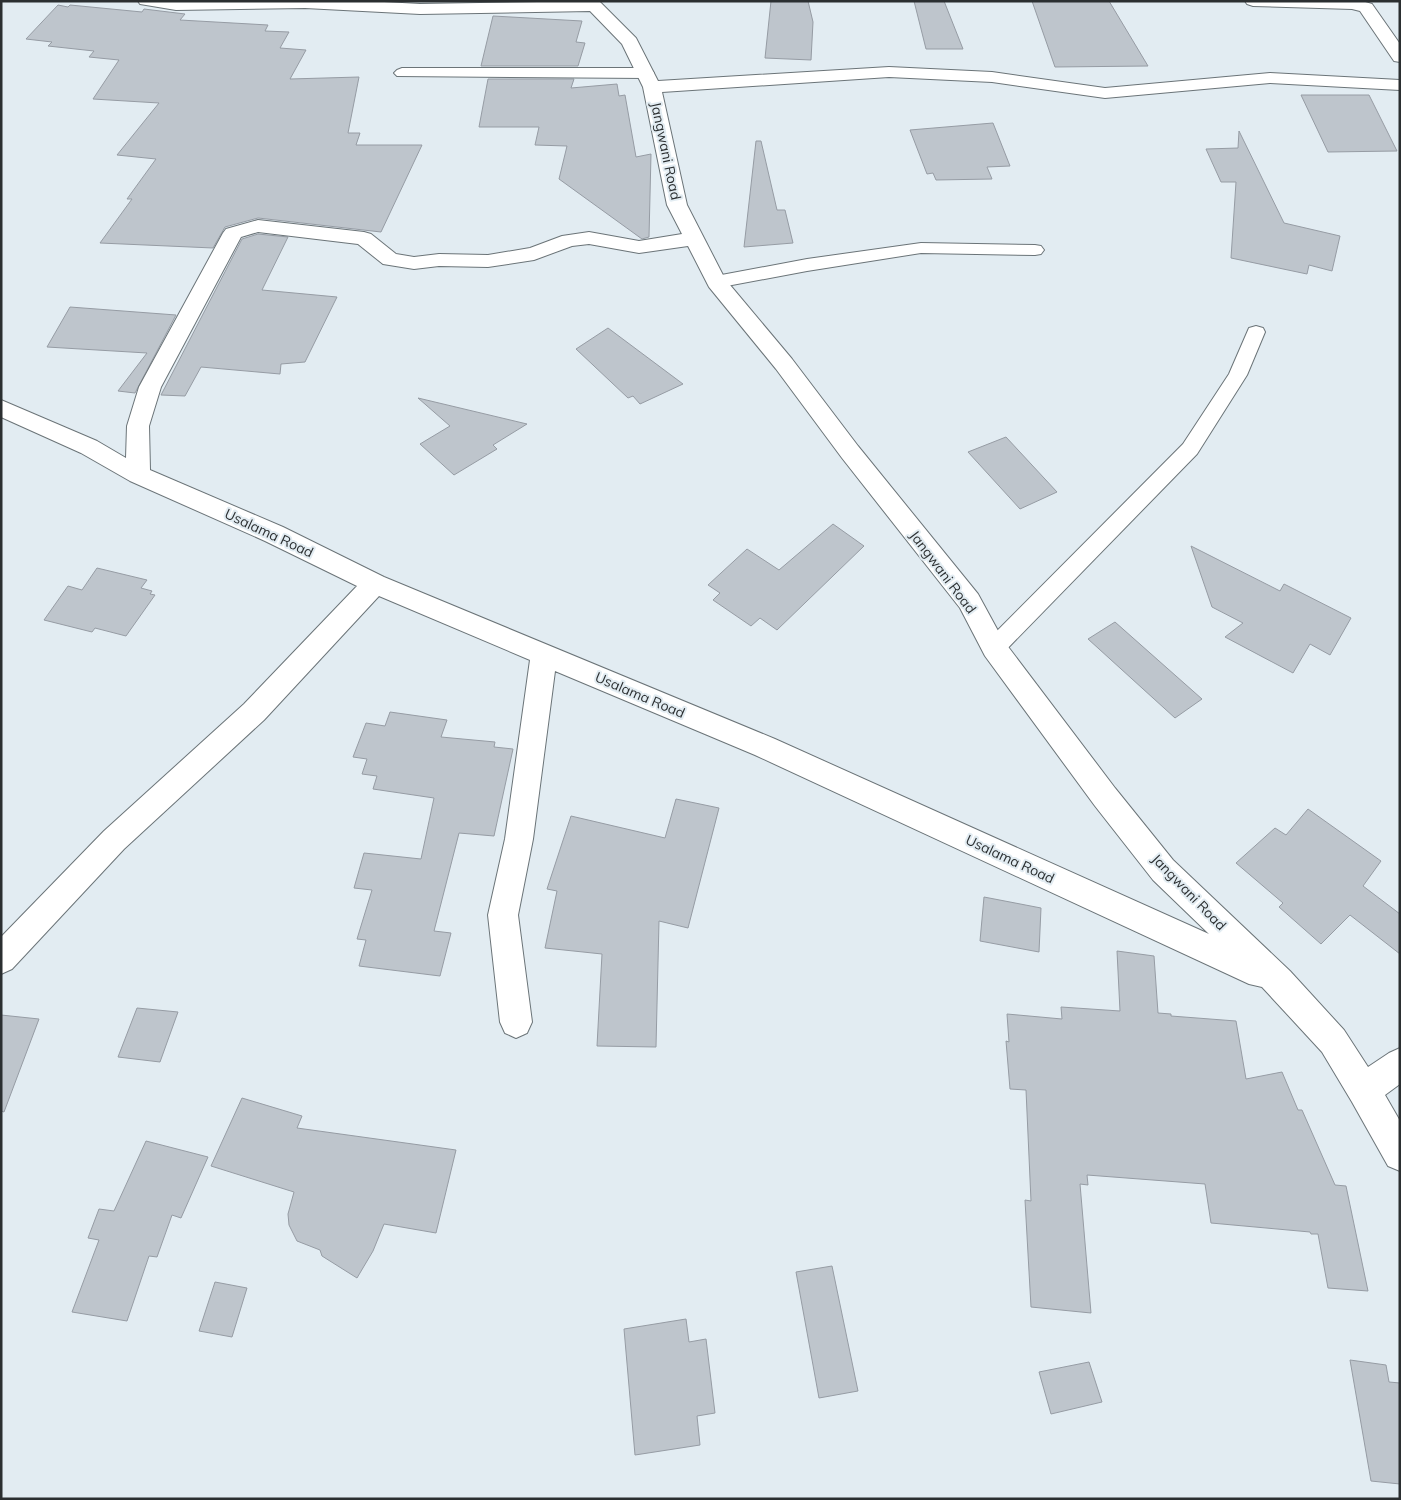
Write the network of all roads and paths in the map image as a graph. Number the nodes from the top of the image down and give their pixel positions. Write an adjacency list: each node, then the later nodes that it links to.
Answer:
1 (146, 1): 3 (street)
2 (1253, 1): 4 (street)
3 (592, 4): 6 (street, Jangwani Road)
4 (1400, 57)
5 (402, 73): 6 (lane)
6 (649, 80): 7 (street); 8 (street, Jangwani Road)
7 (1400, 85)
8 (694, 239): 10 (street, Jangwani Road); 13 (street)
9 (1035, 250): 10 (lane)
10 (716, 282): 15 (street, Jangwani Road)
11 (1256, 332): 15 (lane)
12 (1, 408): 13 (street, Usalama Road)
13 (138, 475): 14 (street, Usalama Road)
14 (375, 584): 16 (street, Usalama Road); 17 (street)
15 (994, 648): 18 (street, Jangwani Road)
16 (544, 655): 18 (street, Usalama Road); 19 (street)
17 (1, 959)
18 (1279, 982): 21 (street, Jangwani Road)
19 (516, 1022)
20 (1400, 1064): 21 (street)
21 (1364, 1090): 22 (street, Jangwani Road)
22 (1400, 1154)

